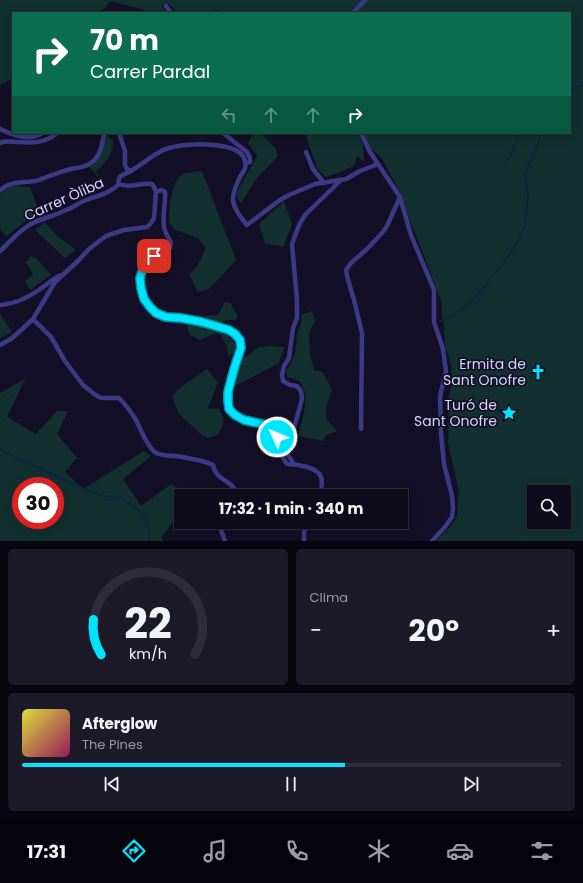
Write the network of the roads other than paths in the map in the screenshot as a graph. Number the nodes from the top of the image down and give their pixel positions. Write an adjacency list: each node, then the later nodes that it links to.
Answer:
1 (364, 0): 4 (street)
2 (166, 6): 3 (street)
3 (170, 12)
4 (354, 12)
5 (0, 129): 6 (street)
6 (12, 133)
7 (14, 134): 8 (street)
8 (41, 134)
9 (56, 134): 14 (street)
10 (104, 134): 22 (street)
11 (119, 134): 18 (street)
12 (224, 134): 16 (street)
13 (361, 134): 17 (street)
14 (0, 143)
15 (306, 152): 20 (street)
16 (245, 163): 18 (street); 20 (street)
17 (378, 164): 19 (street); 24 (street)
18 (130, 171): 21 (street, Carrer Òliba)
19 (340, 180): 20 (street); 31 (street)
20 (324, 183)
21 (119, 184): 23 (street); 25 (street, Carrer Òliba)
22 (0, 190)
23 (156, 192): 26 (street); 31 (street)
24 (400, 197): 30 (street); 38 (street)
25 (0, 251)
26 (64, 274): 27 (street); 28 (street)
27 (0, 305)
28 (33, 319): 29 (street); 32 (street)
29 (0, 345)
30 (362, 429)
31 (294, 464): 33 (street)
32 (234, 489)
33 (321, 489)
34 (221, 529): 36 (street)
35 (306, 529): 37 (street)
36 (225, 541)
37 (304, 541)
38 (432, 541)

